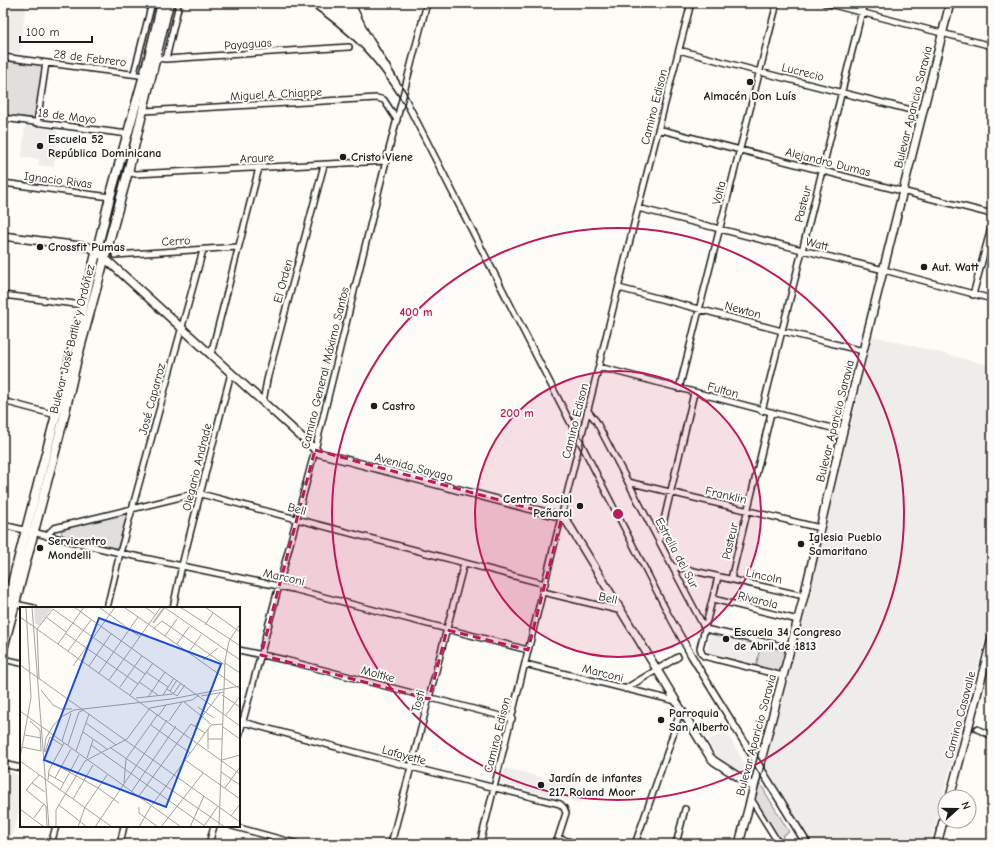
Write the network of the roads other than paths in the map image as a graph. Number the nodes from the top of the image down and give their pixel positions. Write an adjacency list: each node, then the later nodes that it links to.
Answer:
1 (152, 3): 21 (street)
2 (162, 3): 17 (main road, Bulevar José Batlle y Ordóñez)
3 (169, 3): 17 (main road, Bulevar José Batlle y Ordóñez)
4 (427, 3): 27 (street, Camino General Máximo Santos)
5 (691, 3): 15 (street, Camino Edison)
6 (777, 3): 20 (street, Volta)
7 (825, 3): 11 (street)
8 (864, 3): 11 (street, Pasteur)
9 (950, 3): 12 (street, Bulevar Aparicio Saravia)
10 (178, 8): 18 (street)
11 (861, 12): 12 (street); 23 (street, Pasteur)
12 (942, 32): 13 (street); 25 (street, Bulevar Aparicio Saravia)
13 (992, 46)
14 (350, 47): 18 (street, Payaguas)
15 (679, 50): 20 (street, Lucrecio); 29 (street, Camino Edison)
16 (3, 58): 19 (street, 28 de Febrero)
17 (152, 58): 18 (street, Payaguas); 22 (main road, Bulevar José Batlle y Ordóñez)
18 (166, 59)
19 (46, 63): 21 (street, 28 de Febrero); 28 (street)
20 (760, 72): 23 (street, Lucrecio); 31 (street, Volta)
21 (134, 73): 22 (street, 28 de Febrero)
22 (148, 76): 24 (main road, Bulevar José Batlle y Ordóñez); 30 (main road, Bulevar José Batlle y Ordóñez)
23 (841, 92): 25 (street, Lucrecio); 35 (street, Pasteur)
24 (144, 111): 27 (street, Miguel A. Chiappe); 36 (main road, Bulevar José Batlle y Ordóñez)
25 (923, 113): 38 (street, Bulevar Aparicio Saravia)
26 (3, 118): 28 (street, 18 de Mayo)
27 (398, 120): 32 (street, Camino General Máximo Santos)
28 (37, 123): 30 (street, 18 de Mayo)
29 (658, 129): 31 (street, Alejandro Dumas); 40 (street, Camino Edison)
30 (128, 134): 39 (main road, Bulevar José Batlle y Ordóñez)
31 (740, 151): 35 (street, Alejandro Dumas); 43 (street, Volta)
32 (386, 161): 33 (street, Araure); 73 (street, Camino General Máximo Santos)
33 (324, 165): 34 (street, Araure); 67 (street, El Orden)
34 (259, 168): 36 (street, Araure); 45 (street)
35 (822, 171): 38 (street, Alejandro Dumas); 47 (street, Pasteur)
36 (128, 172): 50 (main road, Bulevar José Batlle y Ordóñez)
37 (3, 183): 39 (street, Ignacio Rivas)
38 (904, 191): 41 (street, Alejandro Dumas); 51 (street, Bulevar Aparicio Saravia)
39 (110, 197): 48 (main road, Bulevar José Batlle y Ordóñez)
40 (638, 208): 43 (street, Watt); 52 (street, Camino Edison)
41 (992, 214)
42 (992, 224): 54 (street)
43 (720, 229): 47 (street, Watt); 57 (street, Volta)
44 (3, 236): 48 (street, Avenida Sayago)
45 (238, 248): 46 (street, Cerro); 61 (street)
46 (203, 250): 49 (street, Cerro); 58 (street, José Caparroz)
47 (802, 250): 51 (street, Watt); 59 (street, Pasteur)
48 (97, 251): 50 (street, Avenida Sayago); 56 (main road, Bulevar José Batlle y Ordóñez)
49 (115, 255)
50 (105, 257): 58 (street, Avenida Sayago); 83 (main road, Bulevar José Batlle y Ordóñez)
51 (884, 270): 54 (street, Watt); 60 (street, Bulevar Aparicio Saravia)
52 (618, 288): 57 (street, Newton); 62 (street, Camino Edison)
53 (3, 295): 56 (street)
54 (974, 295): 55 (street, Watt)
55 (992, 299)
56 (83, 305): 71 (main road, Bulevar José Batlle y Ordóñez)
57 (699, 309): 59 (street, Newton); 64 (street, Volta)
58 (182, 328): 61 (street, Avenida Sayago); 77 (street, José Caparroz)
59 (782, 331): 60 (street, Newton); 69 (street, Pasteur)
60 (863, 351): 72 (street, Bulevar Aparicio Saravia)
61 (211, 354): 63 (street, Avenida Sayago)
62 (599, 367): 64 (street, Fulton); 68 (street, Camino Edison)
63 (231, 373): 67 (street, Avenida Sayago); 76 (street, Olegario Andrade)
64 (679, 389): 65 (street, Fulton)
65 (694, 393): 69 (street, Fulton); 75 (street)
66 (3, 401): 71 (street)
67 (262, 402): 73 (street, Avenida Sayago)
68 (588, 411): 74 (street, Estrella del Sur); 79 (street, Camino Edison)
69 (762, 411): 70 (street, Fulton)
70 (771, 413): 72 (street, Fulton); 78 (street, Pasteur)
71 (56, 415): 83 (main road, Bulevar José Batlle y Ordóñez)
72 (843, 431): 82 (street, Bulevar Aparicio Saravia)
73 (315, 450): 79 (street, Avenida Sayago); 80 (street, Camino General Máximo Santos)
74 (628, 482): 75 (street, Franklin); 85 (street, Estrella del Sur)
75 (671, 492): 78 (street, Franklin); 85 (street)
76 (201, 494): 77 (street, Bell); 80 (street, Bell); 88 (street, Olegario Andrade)
77 (132, 508): 84 (street, Bell); 86 (street, José Caparroz)
78 (747, 510): 82 (street, Franklin); 91 (street, Pasteur)
79 (562, 518): 92 (street, Camino Edison); 102 (street)
80 (297, 520): 87 (street, Bell); 94 (street, Camino General Máximo Santos)
81 (3, 525): 83 (street)
82 (820, 528): 96 (street, Bulevar Aparicio Saravia)
83 (29, 532): 84 (street, Marconi); 93 (main road, Bulevar José Batlle y Ordóñez)
84 (46, 536): 86 (street, Marconi)
85 (659, 541): 89 (street, Estrella del Sur)
86 (120, 553): 88 (street, Marconi); 100 (street, José Caparroz)
87 (464, 563): 92 (street, Bell); 106 (street, Tosti)
88 (182, 565): 94 (street, Marconi); 101 (street, Olegario Andrade)
89 (672, 566): 90 (street, Lincoln); 105 (street, Estrella del Sur)
90 (718, 577): 91 (street, Lincoln); 97 (street)
91 (731, 580): 96 (street, Lincoln)
92 (545, 584): 95 (street, Camino Edison)
93 (16, 586): 98 (main road, Bulevar José Batlle y Ordóñez); 103 (main road, Bulevar José Batlle y Ordóñez)
94 (280, 586): 106 (street, Marconi); 112 (street, Camino General Máximo Santos)
95 (543, 592): 102 (street, Bell); 111 (street, Camino Edison)
96 (804, 596): 104 (street, Bulevar Aparicio Saravia)
97 (713, 599): 104 (street, Rivarola); 105 (street)
98 (15, 604): 99 (street); 109 (main road, Bulevar José Batlle y Ordóñez)
99 (29, 607)
100 (107, 607)
101 (173, 607)
102 (622, 611): 117 (street)
103 (3, 618)
104 (798, 620): 108 (street, Bulevar Aparicio Saravia)
105 (705, 629): 108 (street); 118 (street)
106 (447, 630): 111 (street, Marconi); 120 (street, Tosti)
107 (992, 638): 132 (street, Camino Casavalle)
108 (791, 648): 118 (street, Bulevar Aparicio Saravia)
109 (3, 649)
110 (240, 650): 112 (street, Moltke)
111 (528, 650): 116 (street, Camino Edison)
112 (261, 654): 120 (street, Moltke); 124 (street, Camino General Máximo Santos)
113 (678, 657): 117 (street)
114 (3, 658): 115 (street)
115 (20, 663)
116 (525, 664): 119 (street, Marconi); 123 (street, Camino Edison)
117 (657, 669): 119 (street); 121 (street)
118 (783, 676): 130 (street, Bulevar Aparicio Saravia)
119 (625, 689): 121 (street, Marconi)
120 (429, 699): 123 (street, Moltke); 128 (street, Tosti)
121 (676, 701): 122 (street)
122 (681, 709): 130 (street); 148 (street)
123 (512, 719): 131 (street, Camino Edison)
124 (241, 721): 128 (street, Lafayette)
125 (977, 728): 126 (street)
126 (992, 736)
127 (3, 764): 129 (street)
128 (411, 767): 131 (street, Lafayette); 145 (street, Tosti)
129 (20, 768)
130 (754, 786): 133 (street, Bulevar Aparicio Saravia)
131 (495, 788): 140 (street, Lafayette); 146 (street, Camino Edison)
132 (952, 789)
133 (751, 799): 150 (street, Bulevar Aparicio Saravia); 151 (street)
134 (685, 809): 149 (street)
135 (56, 827): 141 (street)
136 (124, 827): 142 (street)
137 (214, 827): 143 (street)
138 (236, 827): 144 (street)
139 (941, 829): 152 (street)
140 (557, 841): 147 (street)
141 (51, 844)
142 (120, 844)
143 (209, 844)
144 (298, 844)
145 (390, 844)
146 (480, 844)
147 (578, 844)
148 (634, 844)
149 (676, 844)
150 (739, 844)
151 (779, 844)
152 (937, 844)

